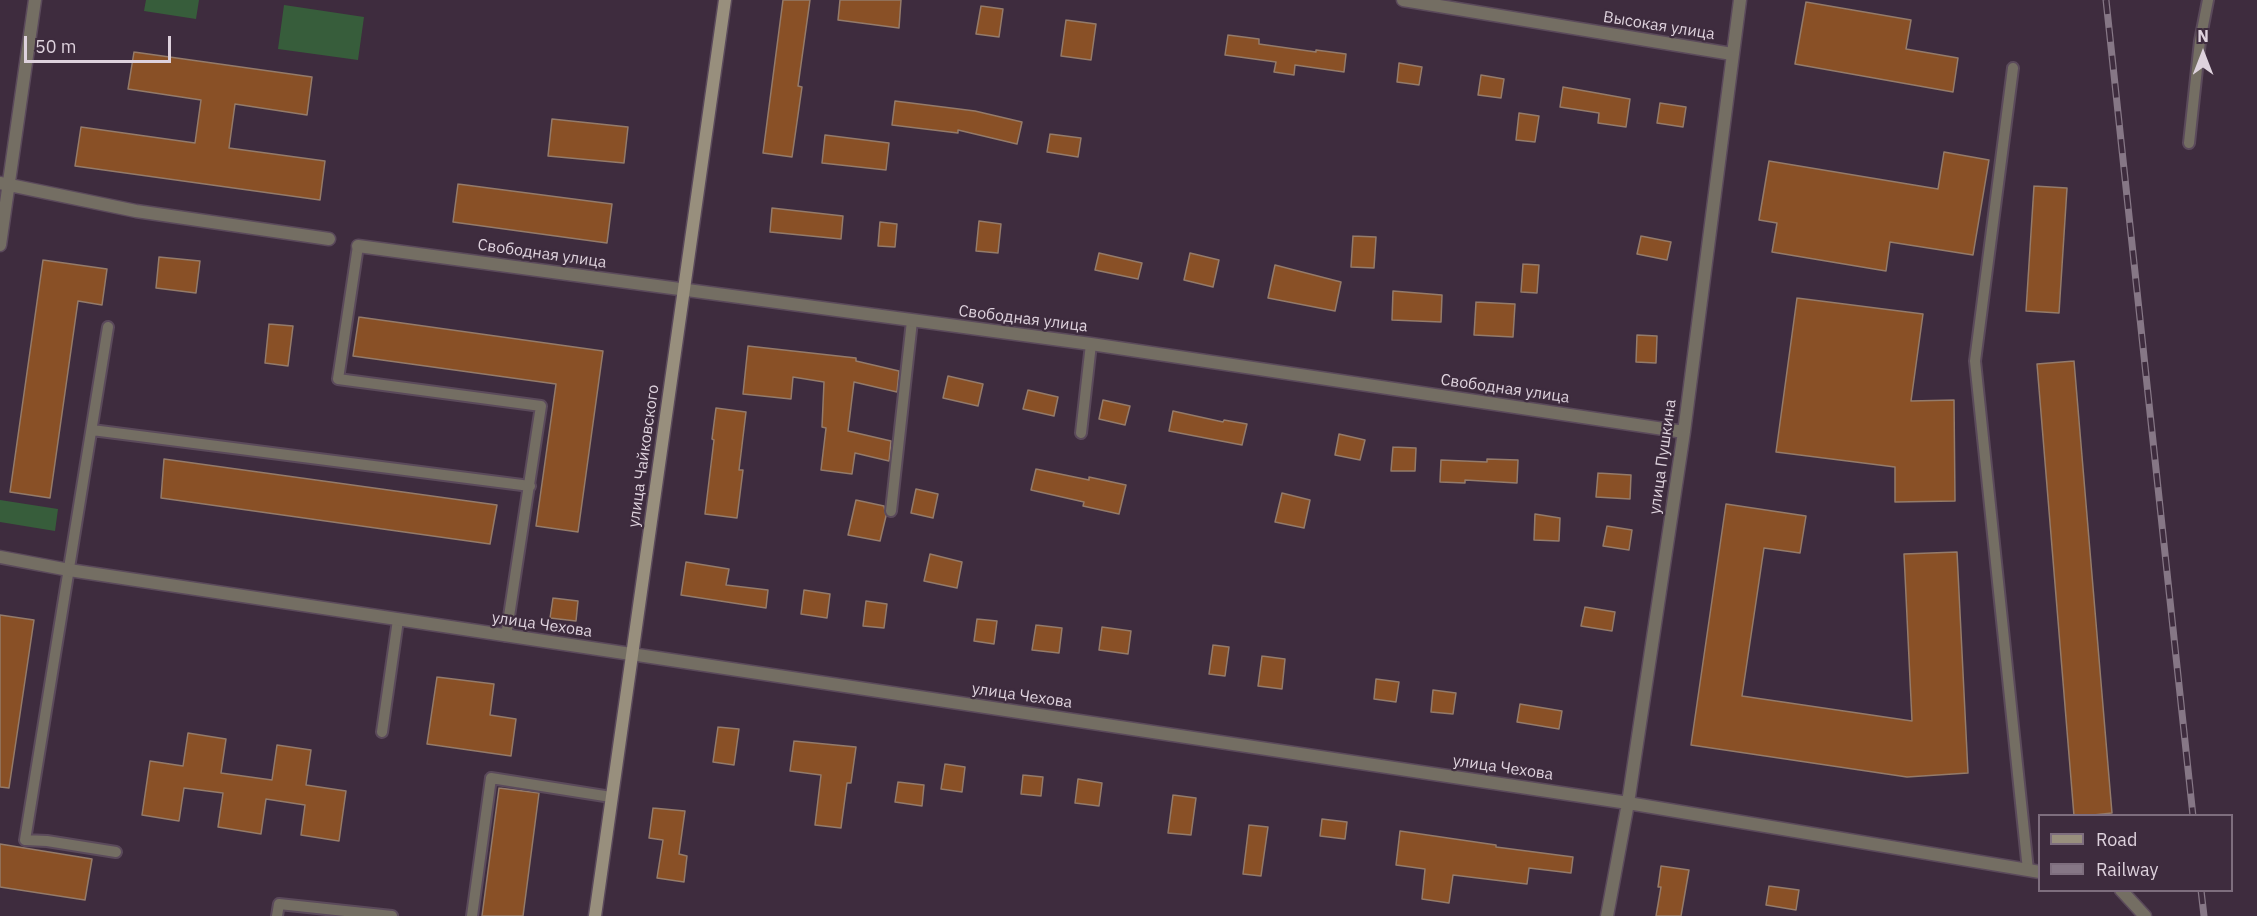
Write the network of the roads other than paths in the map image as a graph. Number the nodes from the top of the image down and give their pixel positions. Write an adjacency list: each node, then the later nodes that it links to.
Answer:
1 (35, 0): 9 (street)
2 (725, 0): 13 (main road, улица Чайковского)
3 (1403, 0): 6 (street, Высокая улица)
4 (1740, 0): 6 (street, улица Пушкина)
5 (2208, 0): 8 (lane)
6 (1732, 54): 18 (street, улица Пушкина)
7 (2013, 68): 31 (lane)
8 (2188, 143)
9 (4, 184): 10 (street); 11 (street)
10 (329, 239)
11 (0, 245)
12 (358, 246): 13 (street, Свободная улица); 20 (lane)
13 (684, 290): 14 (street, Свободная улица); 26 (main road, улица Чайковского)
14 (912, 321): 16 (street, Свободная улица); 21 (lane)
15 (108, 327): 17 (lane)
16 (1091, 344): 18 (street, Свободная улица); 19 (lane)
17 (92, 430): 20 (lane); 23 (lane)
18 (1684, 432): 29 (street, улица Пушкина)
19 (1081, 433)
20 (530, 486): 25 (lane)
21 (891, 511)
22 (0, 557): 23 (street, улица Чехова)
23 (69, 570): 24 (street, улица Чехова); 30 (lane)
24 (398, 620): 25 (street, улица Чехова); 27 (lane)
25 (506, 636): 26 (street, улица Чехова)
26 (632, 655): 28 (main road, улица Чайковского); 29 (street, улица Чехова)
27 (382, 732)
28 (611, 797): 35 (lane); 36 (main road, улица Чайковского)
29 (1628, 803): 31 (street, улица Чехова); 37 (street, улица Пушкина)
30 (116, 852)
31 (2034, 871)
32 (2122, 892): 38 (street)
33 (278, 916): 34 (lane)
34 (392, 916)
35 (472, 916)
36 (595, 916)
37 (1607, 916)
38 (2145, 916)

